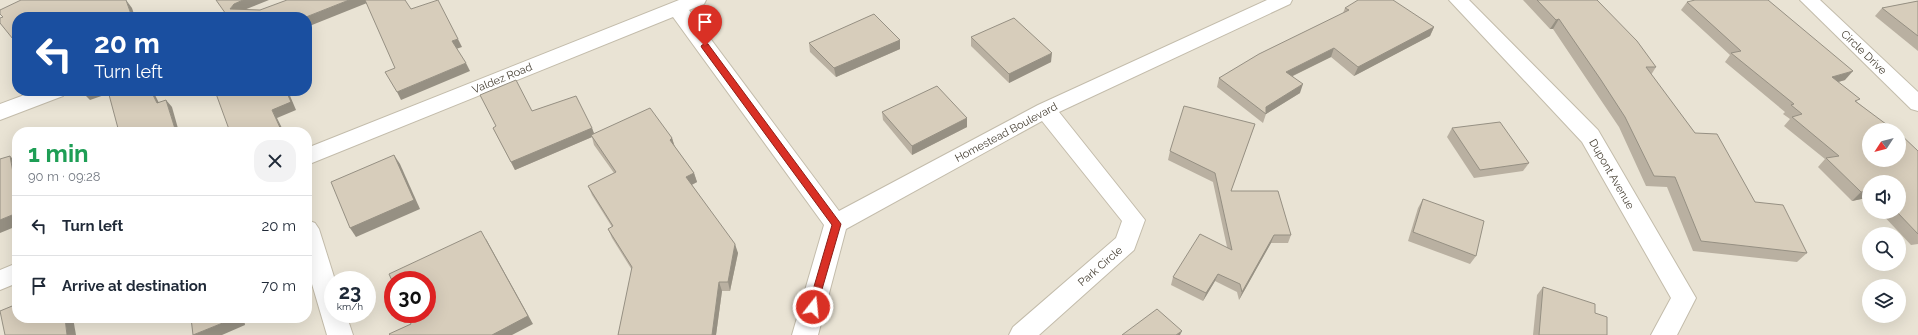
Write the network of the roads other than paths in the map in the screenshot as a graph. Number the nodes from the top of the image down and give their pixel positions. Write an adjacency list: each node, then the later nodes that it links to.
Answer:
1 (697, 0): 5 (street, Valdez Road)
2 (1283, 0): 8 (street, Homestead Boulevard)
3 (1458, 0): 20 (street, Dupont Avenue)
4 (1811, 0): 7 (street, Circle Drive)
5 (677, 8): 10 (street, Valdez Road); 11 (street)
6 (43, 96): 9 (street)
7 (1918, 104)
8 (1045, 110): 11 (street, Homestead Boulevard); 19 (street, Park Circle)
9 (0, 112)
10 (312, 155)
11 (836, 224): 18 (street)
12 (312, 245): 15 (street)
13 (12, 275): 14 (street)
14 (0, 280)
15 (324, 284)
16 (336, 323): 17 (street)
17 (340, 335)
18 (805, 335)
19 (1022, 335)
20 (1664, 335)

